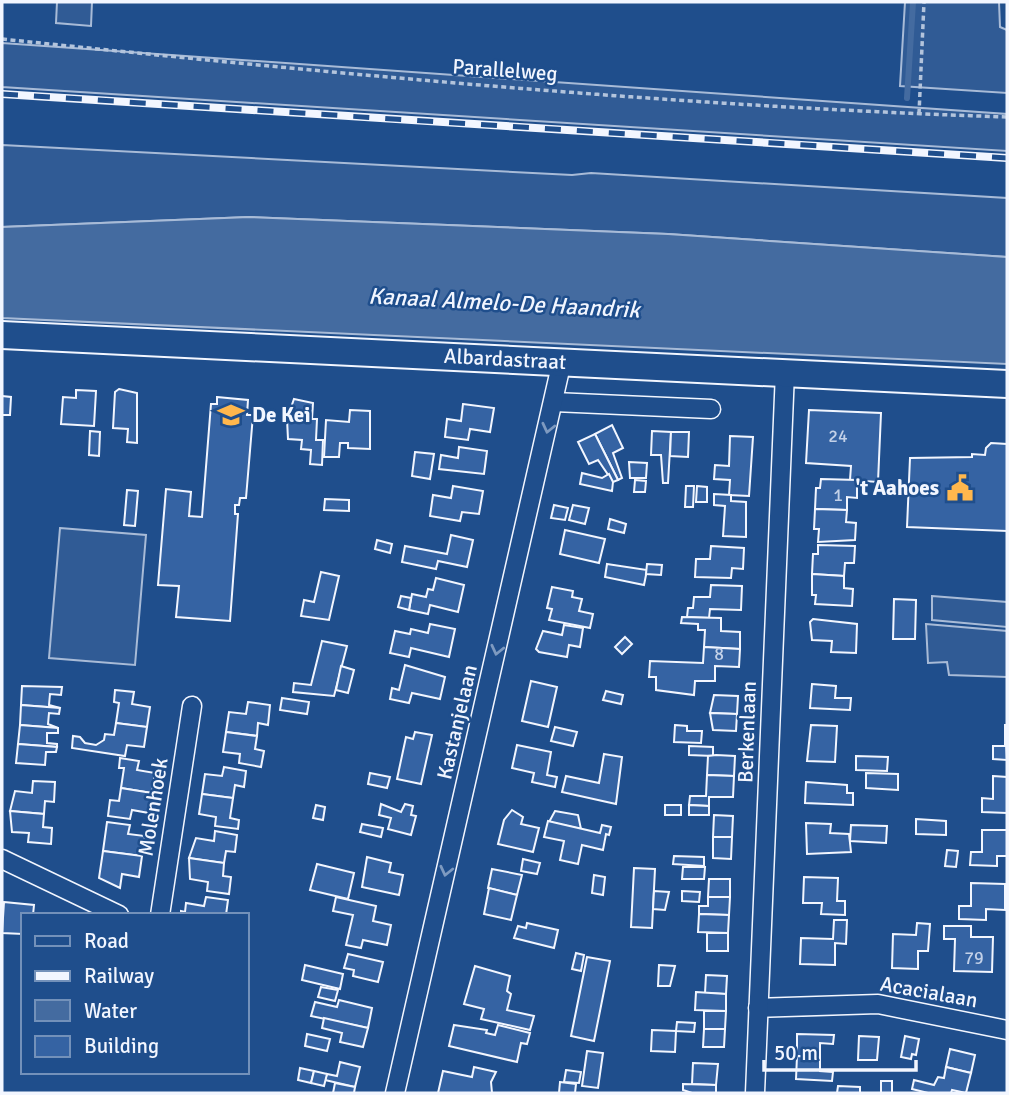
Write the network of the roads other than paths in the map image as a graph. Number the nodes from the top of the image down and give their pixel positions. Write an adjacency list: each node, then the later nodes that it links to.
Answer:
1 (2, 335): 2 (street, Albardastraat)
2 (562, 361): 3 (street, Albardastraat); 5 (street, Kastanjelaan)
3 (785, 372): 4 (street, Albardastraat); 11 (street, Berkenlaan)
4 (1007, 384)
5 (554, 402): 6 (street, Albardastraat); 13 (street, Kastanjelaan, one-way to 13)
6 (711, 409)
7 (192, 706): 10 (street, Molenhoek)
8 (2, 859): 9 (street)
9 (115, 913)
10 (160, 913)
11 (758, 1008): 12 (street, Acacialaan); 14 (street, Berkenlaan)
12 (1007, 1030)
13 (395, 1093)
14 (755, 1093)

